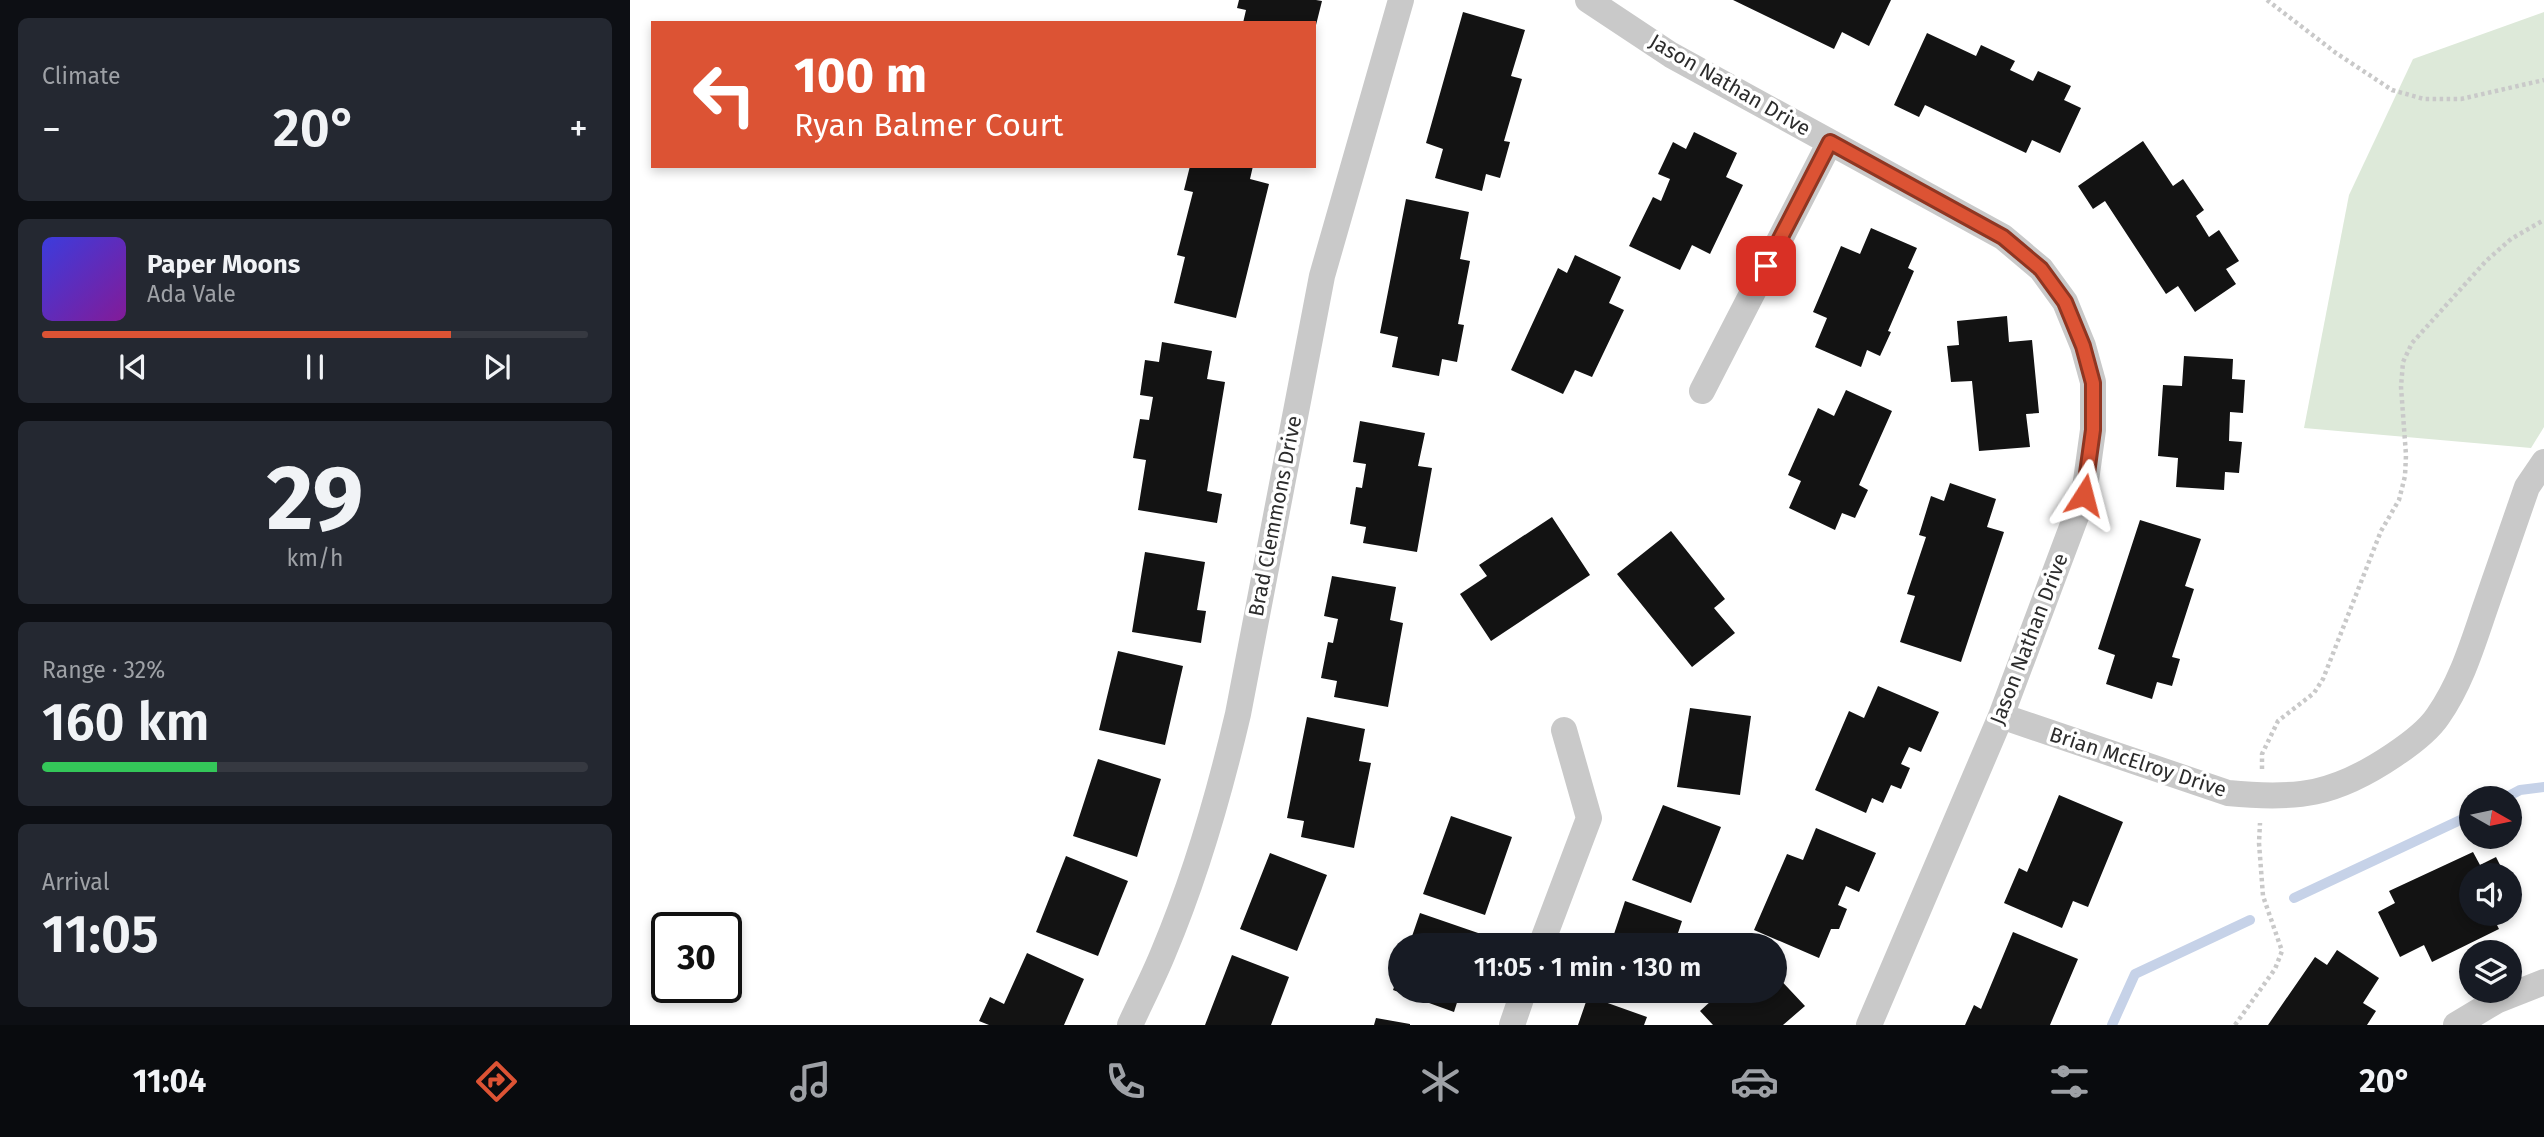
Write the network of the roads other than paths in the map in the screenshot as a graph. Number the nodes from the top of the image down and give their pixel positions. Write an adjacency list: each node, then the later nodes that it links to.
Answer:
1 (1401, 0): 11 (street, Brad Clemmons Drive)
2 (1588, 0): 3 (street, Jason Nathan Drive)
3 (1830, 142): 4 (street); 6 (street, Jason Nathan Drive)
4 (1702, 391)
5 (2544, 462): 6 (street, Brian McElroy Drive)
6 (2001, 716): 13 (street, Jason Nathan Drive)
7 (1564, 730): 8 (street)
8 (1546, 933)
9 (2544, 982): 14 (street)
10 (1519, 1003): 12 (street)
11 (1130, 1025)
12 (1511, 1025)
13 (1869, 1025)
14 (2456, 1025)

